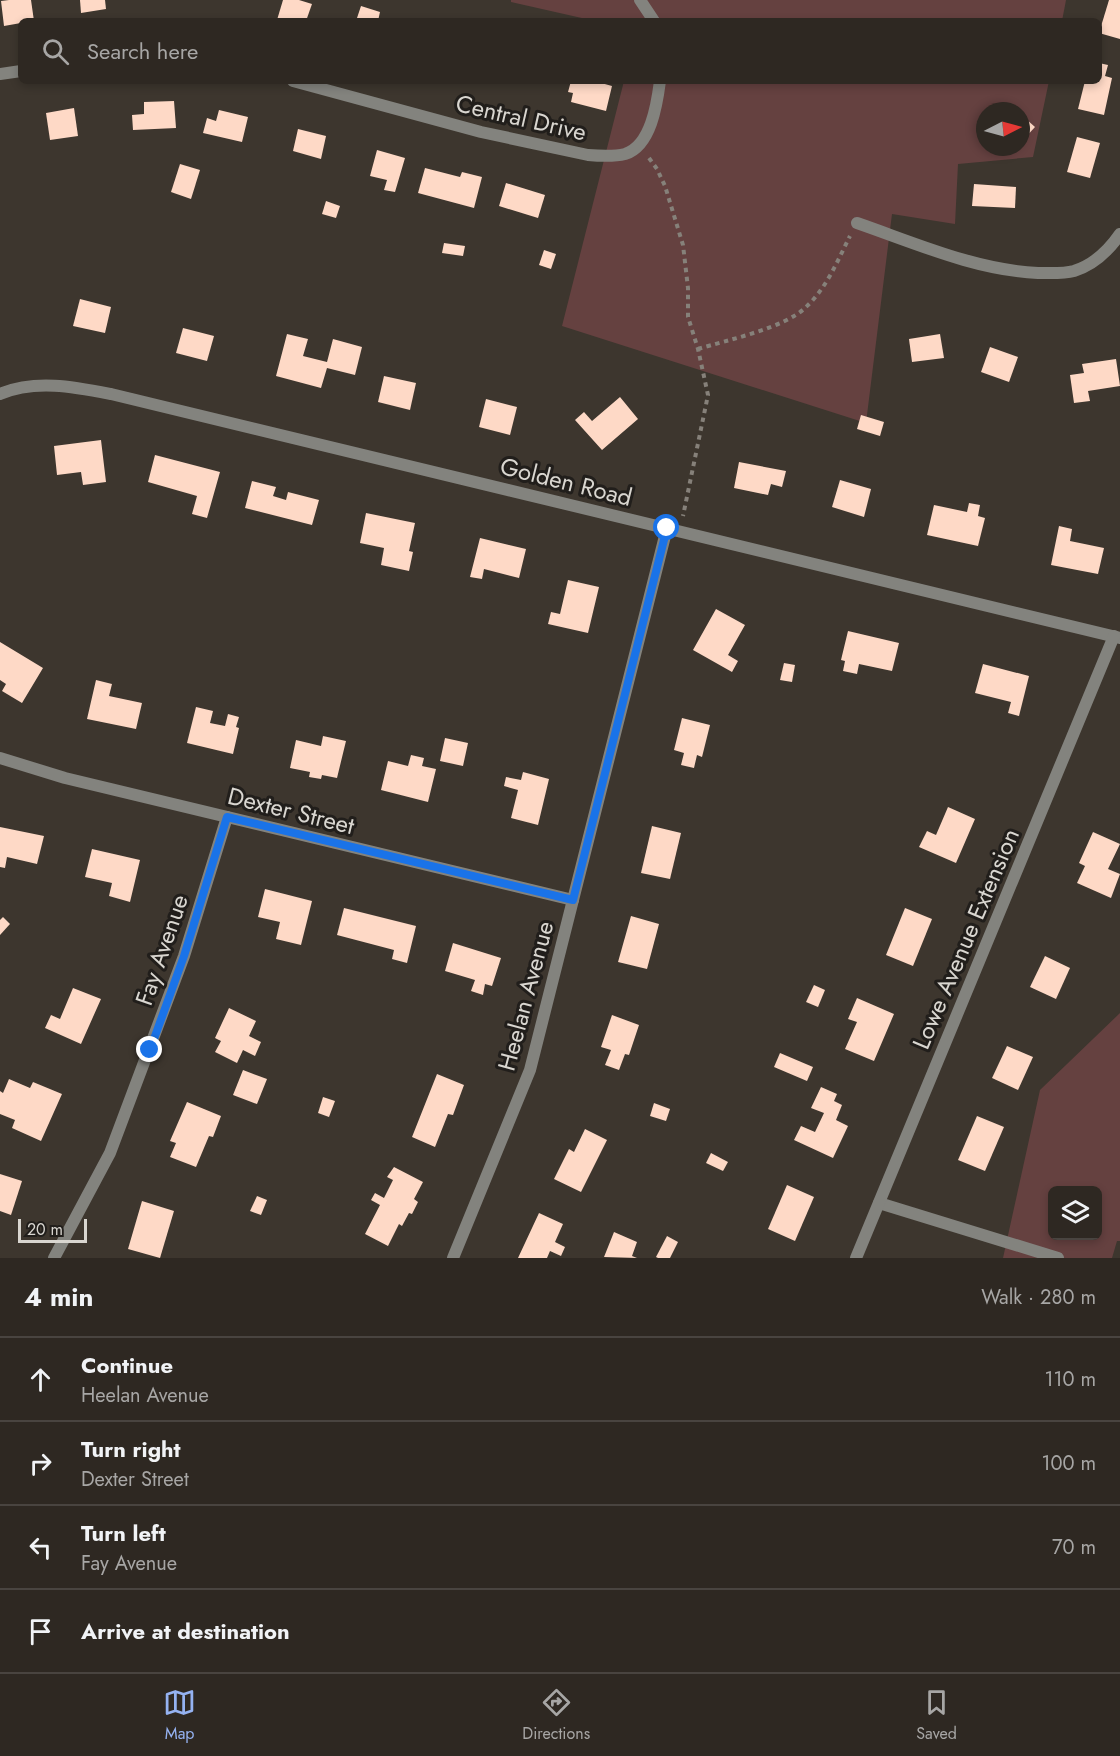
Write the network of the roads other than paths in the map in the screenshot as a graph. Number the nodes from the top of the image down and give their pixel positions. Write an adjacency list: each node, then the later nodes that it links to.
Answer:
1 (640, 0): 2 (street)
2 (652, 18)
3 (18, 71): 4 (street)
4 (0, 74)
5 (304, 84): 6 (street, Central Drive)
6 (659, 84)
7 (856, 223): 8 (street)
8 (1120, 234)
9 (0, 394): 10 (street, Golden Road)
10 (667, 528): 11 (street, Golden Road); 14 (street, Heelan Avenue)
11 (1117, 637): 15 (street, Lowe Avenue Extension)
12 (0, 758): 13 (street, Dexter Street)
13 (227, 817): 14 (street, Dexter Street); 16 (street, Fay Avenue)
14 (573, 900): 17 (street, Heelan Avenue)
15 (879, 1203): 18 (street, Lowe Avenue Extension); 19 (street)
16 (54, 1258)
17 (453, 1258)
18 (856, 1258)
19 (1058, 1258)

